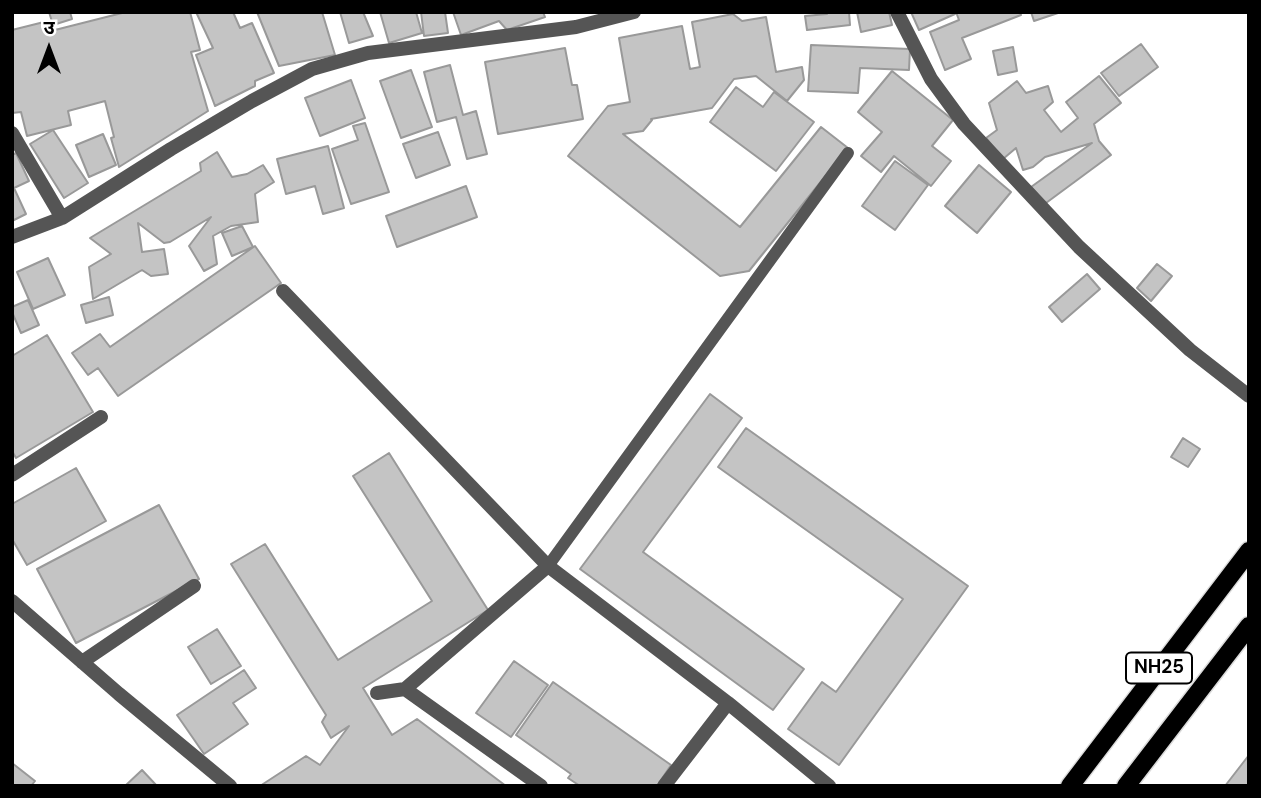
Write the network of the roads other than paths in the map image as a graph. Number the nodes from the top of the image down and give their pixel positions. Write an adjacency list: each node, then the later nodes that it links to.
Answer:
1 (570, 12): 4 (street)
2 (634, 12): 4 (street)
3 (897, 12): 10 (street)
4 (576, 27): 7 (street)
5 (12, 133): 7 (street)
6 (848, 153): 14 (lane)
7 (62, 218): 8 (street)
8 (12, 237)
9 (282, 291): 14 (street)
10 (1249, 396)
11 (101, 417): 12 (street)
12 (12, 475)
13 (1249, 551): 26 (main road, NH25)
14 (548, 566): 19 (street); 21 (street)
15 (194, 586): 18 (street)
16 (12, 601): 18 (street)
17 (1249, 626): 27 (main road, NH25)
18 (82, 662): 22 (street)
19 (405, 689): 20 (street); 23 (street)
20 (377, 693)
21 (728, 704): 24 (street); 25 (street)
22 (230, 786)
23 (541, 786)
24 (664, 786)
25 (829, 786)
26 (1070, 786)
27 (1126, 786)

